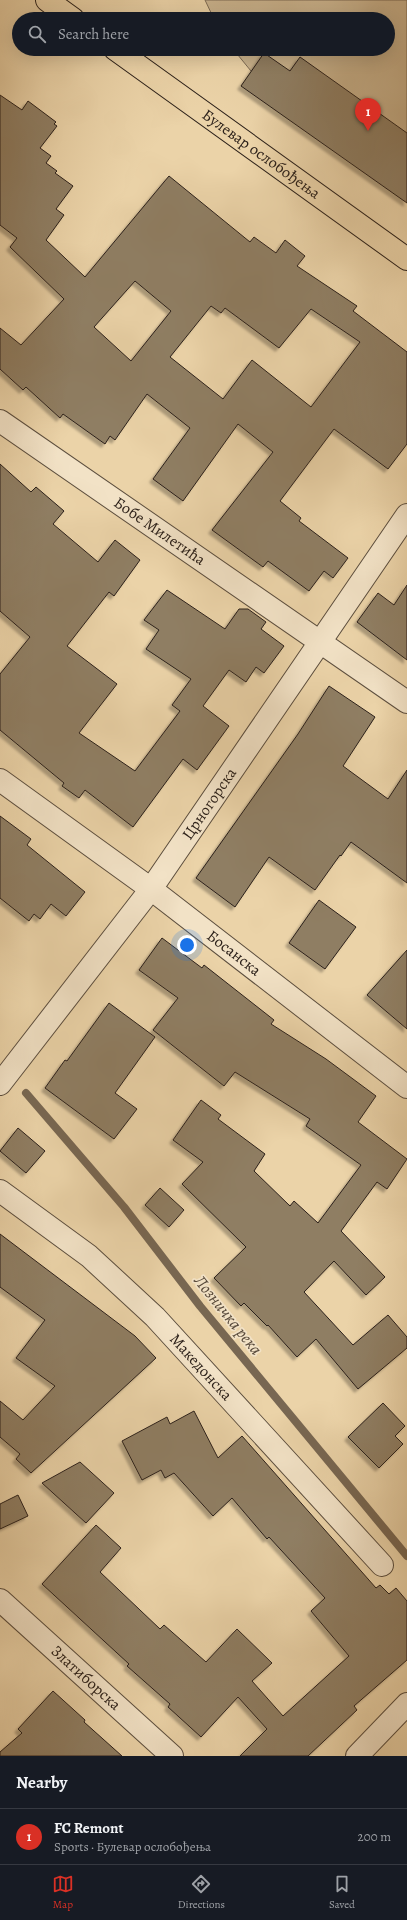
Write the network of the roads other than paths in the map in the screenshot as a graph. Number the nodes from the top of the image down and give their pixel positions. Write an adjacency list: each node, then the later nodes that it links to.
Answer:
1 (47, 0): 2 (main road)
2 (63, 12)
3 (125, 56): 4 (main road, Булевар ослобођења)
4 (407, 260)
5 (0, 420): 7 (street, Бобе Милетића)
6 (407, 515): 7 (street, Црногорска)
7 (319, 641): 8 (street, Бобе Милетића); 10 (street, Црногорска)
8 (407, 702)
9 (0, 780): 10 (street, Босанска)
10 (151, 889): 11 (street, Црногорска); 12 (street, Босанска)
11 (0, 1084)
12 (407, 1087)
13 (0, 1191): 14 (street, Македонска)
14 (382, 1565)
15 (0, 1600): 17 (street, Златиборска)
16 (407, 1704): 18 (street)
17 (172, 1756)
18 (356, 1756)

